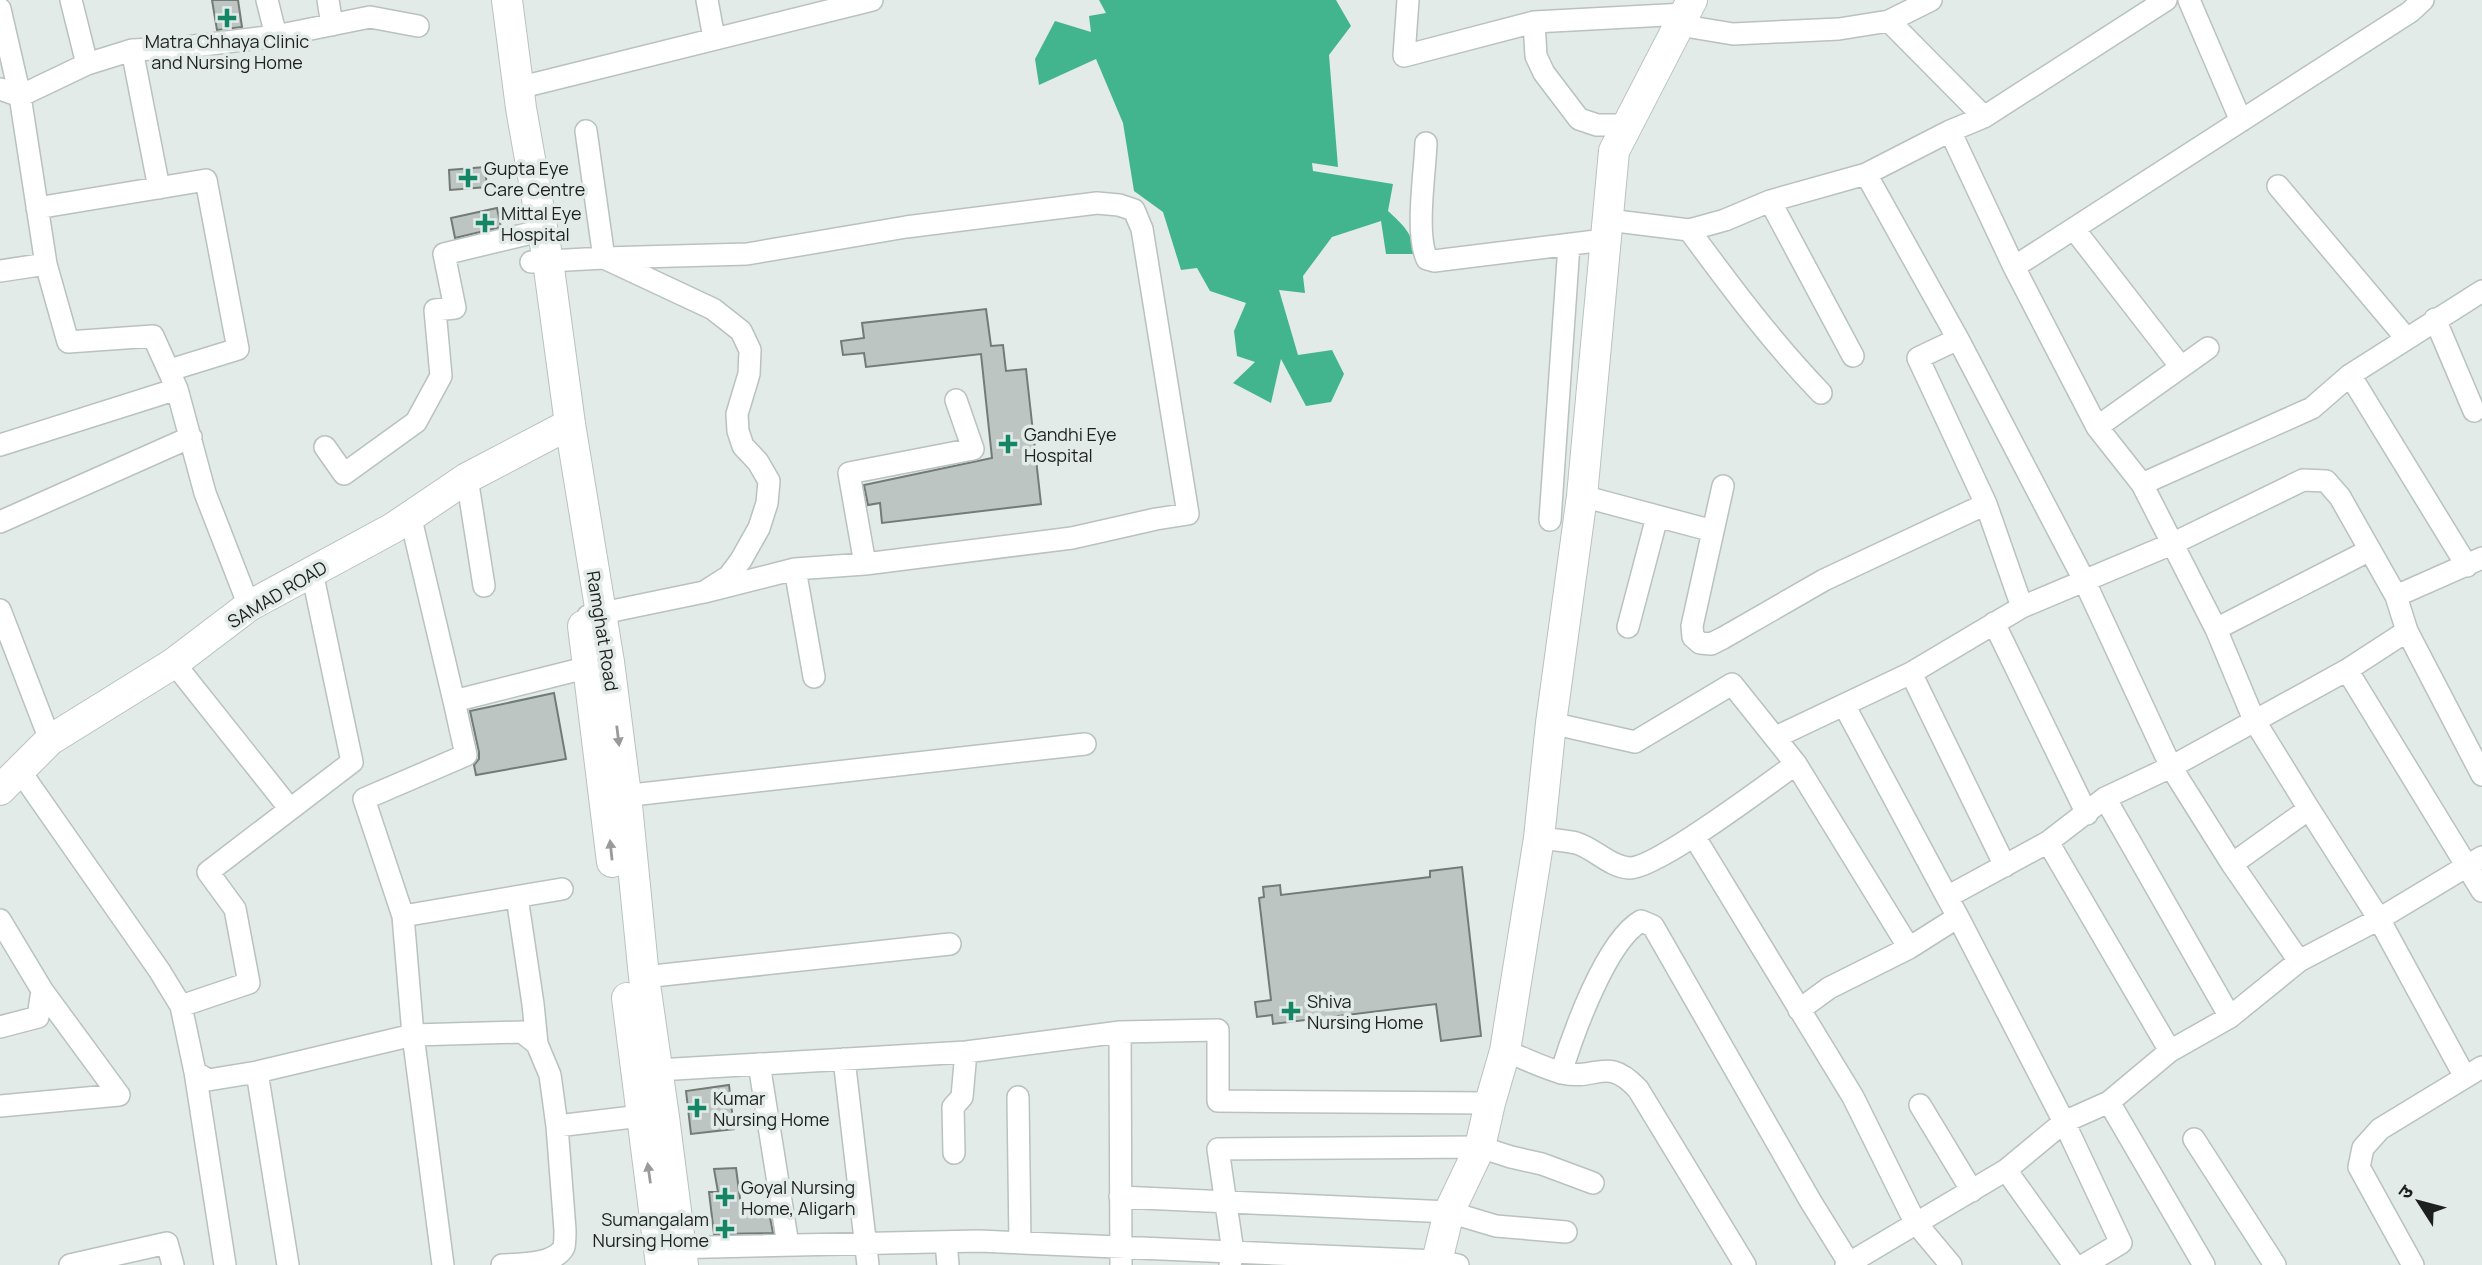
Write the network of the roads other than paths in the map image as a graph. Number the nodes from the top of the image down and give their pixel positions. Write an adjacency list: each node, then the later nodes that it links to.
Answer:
1 (71, 0): 23 (street)
2 (267, 0): 20 (street)
3 (328, 0): 18 (street)
4 (492, 0): 41 (main road, Ramghat Road)
5 (507, 0): 24 (main road, Ramghat Road)
6 (707, 0): 21 (street)
7 (872, 0): 21 (street)
8 (1408, 0): 17 (street)
9 (1931, 0): 16 (street)
10 (2166, 0): 26 (street)
11 (2189, 0): 27 (street)
12 (2423, 0): 27 (street)
13 (0, 9): 25 (street)
14 (360, 10): 18 (street); 19 (street)
15 (1685, 13): 16 (street); 17 (street); 28 (main road)
16 (1889, 21): 26 (street)
17 (1534, 22): 28 (street)
18 (332, 25): 20 (street)
19 (418, 26)
20 (276, 36): 22 (street)
21 (714, 38): 24 (street)
22 (132, 50): 23 (street); 34 (street)
23 (87, 64): 25 (street)
24 (518, 88): 41 (main road, Ramghat Road)
25 (10, 92): 36 (street)
26 (1984, 117): 30 (street)
27 (2241, 121): 37 (street)
28 (1628, 125): 38 (main road)
29 (586, 131): 42 (street)
30 (1950, 131): 32 (street); 44 (street)
31 (1426, 143): 40 (street)
32 (1866, 174): 35 (street); 49 (street)
33 (2278, 186): 48 (street)
34 (159, 188): 36 (street); 54 (street)
35 (1770, 201): 39 (street); 51 (street)
36 (37, 208): 43 (street)
37 (2074, 229): 44 (street); 52 (street)
38 (1606, 230): 39 (street); 40 (street); 66 (main road)
39 (1689, 230): 55 (street)
40 (1569, 245): 70 (street)
41 (535, 252): 42 (street); 59 (main road, Ramghat Road); 62 (street)
42 (604, 258): 76 (street); 81 (street)
43 (46, 264): 45 (street); 54 (street)
44 (2014, 267): 58 (street)
45 (0, 271)
46 (2482, 291): 47 (street)
47 (2435, 319): 48 (street); 57 (street)
48 (2406, 338): 53 (street)
49 (1958, 339): 67 (street); 79 (street)
50 (2208, 348): 52 (street)
51 (1853, 356)
52 (2181, 367): 58 (street)
53 (2350, 375): 64 (street); 75 (street)
54 (174, 380): 60 (street); 61 (street)
55 (1821, 393)
56 (957, 400): 76 (street)
57 (2474, 411)
58 (2097, 427): 64 (street)
59 (563, 428): 63 (main road, SAMAD ROAD); 86 (main road, Ramghat Road)
60 (191, 437): 71 (street); 83 (street)
61 (0, 445)
62 (325, 447)
63 (467, 478): 68 (main road, SAMAD ROAD); 80 (street)
64 (2142, 484): 73 (street)
65 (1724, 486): 72 (street)
66 (1582, 496): 69 (street); 99 (main road)
67 (1986, 504): 72 (street); 84 (street)
68 (410, 515): 78 (main road, SAMAD ROAD); 96 (street)
69 (1657, 517): 72 (street); 88 (street)
70 (1550, 520)
71 (0, 522)
72 (1713, 531)
73 (2174, 543): 74 (street); 79 (street); 89 (street)
74 (2370, 551): 82 (street); 89 (street)
75 (2474, 562): 82 (street)
76 (865, 564): 77 (street)
77 (795, 569): 81 (street); 95 (street)
78 (312, 572): 83 (main road, SAMAD ROAD); 109 (street)
79 (2084, 580): 84 (street); 104 (street)
80 (484, 586)
81 (704, 593): 86 (street)
82 (2396, 596): 90 (street)
83 (249, 606): 91 (main road, SAMAD ROAD)
84 (2022, 607): 87 (street)
85 (0, 610): 101 (street)
86 (592, 615): 92 (main road, Ramghat Road); 107 (main road, Ramghat Road, one-way to 107)
87 (1994, 623): 94 (street); 111 (street)
88 (1628, 627)
89 (2216, 629): 98 (street)
90 (2407, 631): 93 (street); 105 (street)
91 (174, 663): 101 (main road, SAMAD ROAD); 109 (street)
92 (589, 667): 96 (street); 107 (main road, Ramghat Road)
93 (2347, 670): 98 (street); 115 (street)
94 (1912, 673): 97 (street); 117 (street)
95 (814, 677)
96 (454, 701): 122 (street)
97 (1844, 705): 100 (street); 121 (street)
98 (2254, 720): 104 (street); 110 (street)
99 (1551, 723): 100 (street); 113 (main road)
100 (1776, 737): 103 (street)
101 (50, 740): 106 (main road, SAMAD ROAD)
102 (1085, 744): 107 (street)
103 (1796, 764): 112 (street); 127 (street)
104 (2171, 767): 108 (street); 116 (street)
105 (2482, 775)
106 (10, 780): 131 (street)
107 (615, 797): 129 (main road, Ramghat Road); 153 (main road, Ramghat Road, one-way to 107)
108 (2105, 798): 111 (street); 133 (street)
109 (290, 808): 131 (street)
110 (2309, 809): 116 (street); 124 (street)
111 (2087, 814): 114 (street)
112 (1694, 836): 113 (street); 132 (street)
113 (1539, 838): 138 (main road)
114 (2048, 842): 117 (street); 139 (street)
115 (2474, 861): 119 (street); 124 (street)
116 (2232, 864): 128 (street)
117 (2005, 866): 121 (street)
118 (562, 889): 120 (street)
119 (2482, 891)
120 (517, 897): 122 (street); 137 (street)
121 (1947, 897): 123 (street)
122 (403, 916): 136 (street)
123 (1958, 917): 127 (street); 154 (street)
124 (2379, 919): 128 (street); 146 (street)
125 (0, 920): 130 (street)
126 (950, 944): 129 (street)
127 (1909, 948): 132 (street)
128 (2300, 961): 133 (street)
129 (644, 977): 143 (main road, Ramghat Road)
130 (43, 990): 134 (street); 152 (street)
131 (181, 1006): 144 (street)
132 (1799, 1010): 165 (street)
133 (2231, 1017): 139 (street)
134 (0, 1027)
135 (1120, 1032): 140 (street); 150 (street); 162 (street)
136 (412, 1035): 137 (street); 145 (street); 180 (street)
137 (537, 1044): 155 (street)
138 (1505, 1051): 147 (street); 150 (main road)
139 (2170, 1051): 149 (street)
140 (966, 1052): 141 (street); 158 (street)
141 (844, 1059): 142 (street); 169 (street)
142 (759, 1064): 143 (street); 170 (street)
143 (658, 1070): 172 (main road, Ramghat Road)
144 (195, 1072): 145 (street); 178 (street)
145 (257, 1072): 179 (street)
146 (2474, 1072): 190 (street)
147 (1561, 1073): 175 (street); 184 (street)
148 (1018, 1097): 168 (street)
149 (2109, 1102): 154 (street); 188 (street)
150 (1490, 1103): 157 (main road)
151 (1920, 1105): 161 (street)
152 (0, 1106)
153 (641, 1116): 155 (street); 172 (main road, Ramghat Road, one-way to 153)
154 (2064, 1122): 159 (street); 187 (street)
155 (557, 1126): 181 (street)
156 (2194, 1139): 189 (street)
157 (1480, 1147): 160 (street); 163 (street); 164 (main road)
158 (954, 1153)
159 (2006, 1170): 161 (street); 186 (street)
160 (1593, 1182)
161 (1972, 1191): 165 (street)
162 (1120, 1197): 163 (street); 171 (street)
163 (1226, 1202): 164 (street); 173 (street)
164 (1449, 1212): 166 (street); 174 (main road)
165 (1915, 1222): 175 (street); 185 (street)
166 (1566, 1232)
167 (946, 1242): 168 (street); 169 (street); 183 (street)
168 (1020, 1242): 171 (street)
169 (866, 1244): 170 (street); 182 (street)
170 (794, 1252): 172 (street)
171 (1120, 1256): 173 (street)
172 (671, 1257)
173 (1232, 1258): 174 (street)
174 (1444, 1264)
175 (1847, 1264)
176 (70, 1265): 177 (street)
177 (173, 1265)
178 (225, 1265)
179 (288, 1265)
180 (443, 1265)
181 (502, 1265)
182 (868, 1265)
183 (948, 1265)
184 (1745, 1265)
185 (1951, 1265)
186 (2074, 1265)
187 (2084, 1265)
188 (2204, 1265)
189 (2275, 1265)
190 (2413, 1265)

